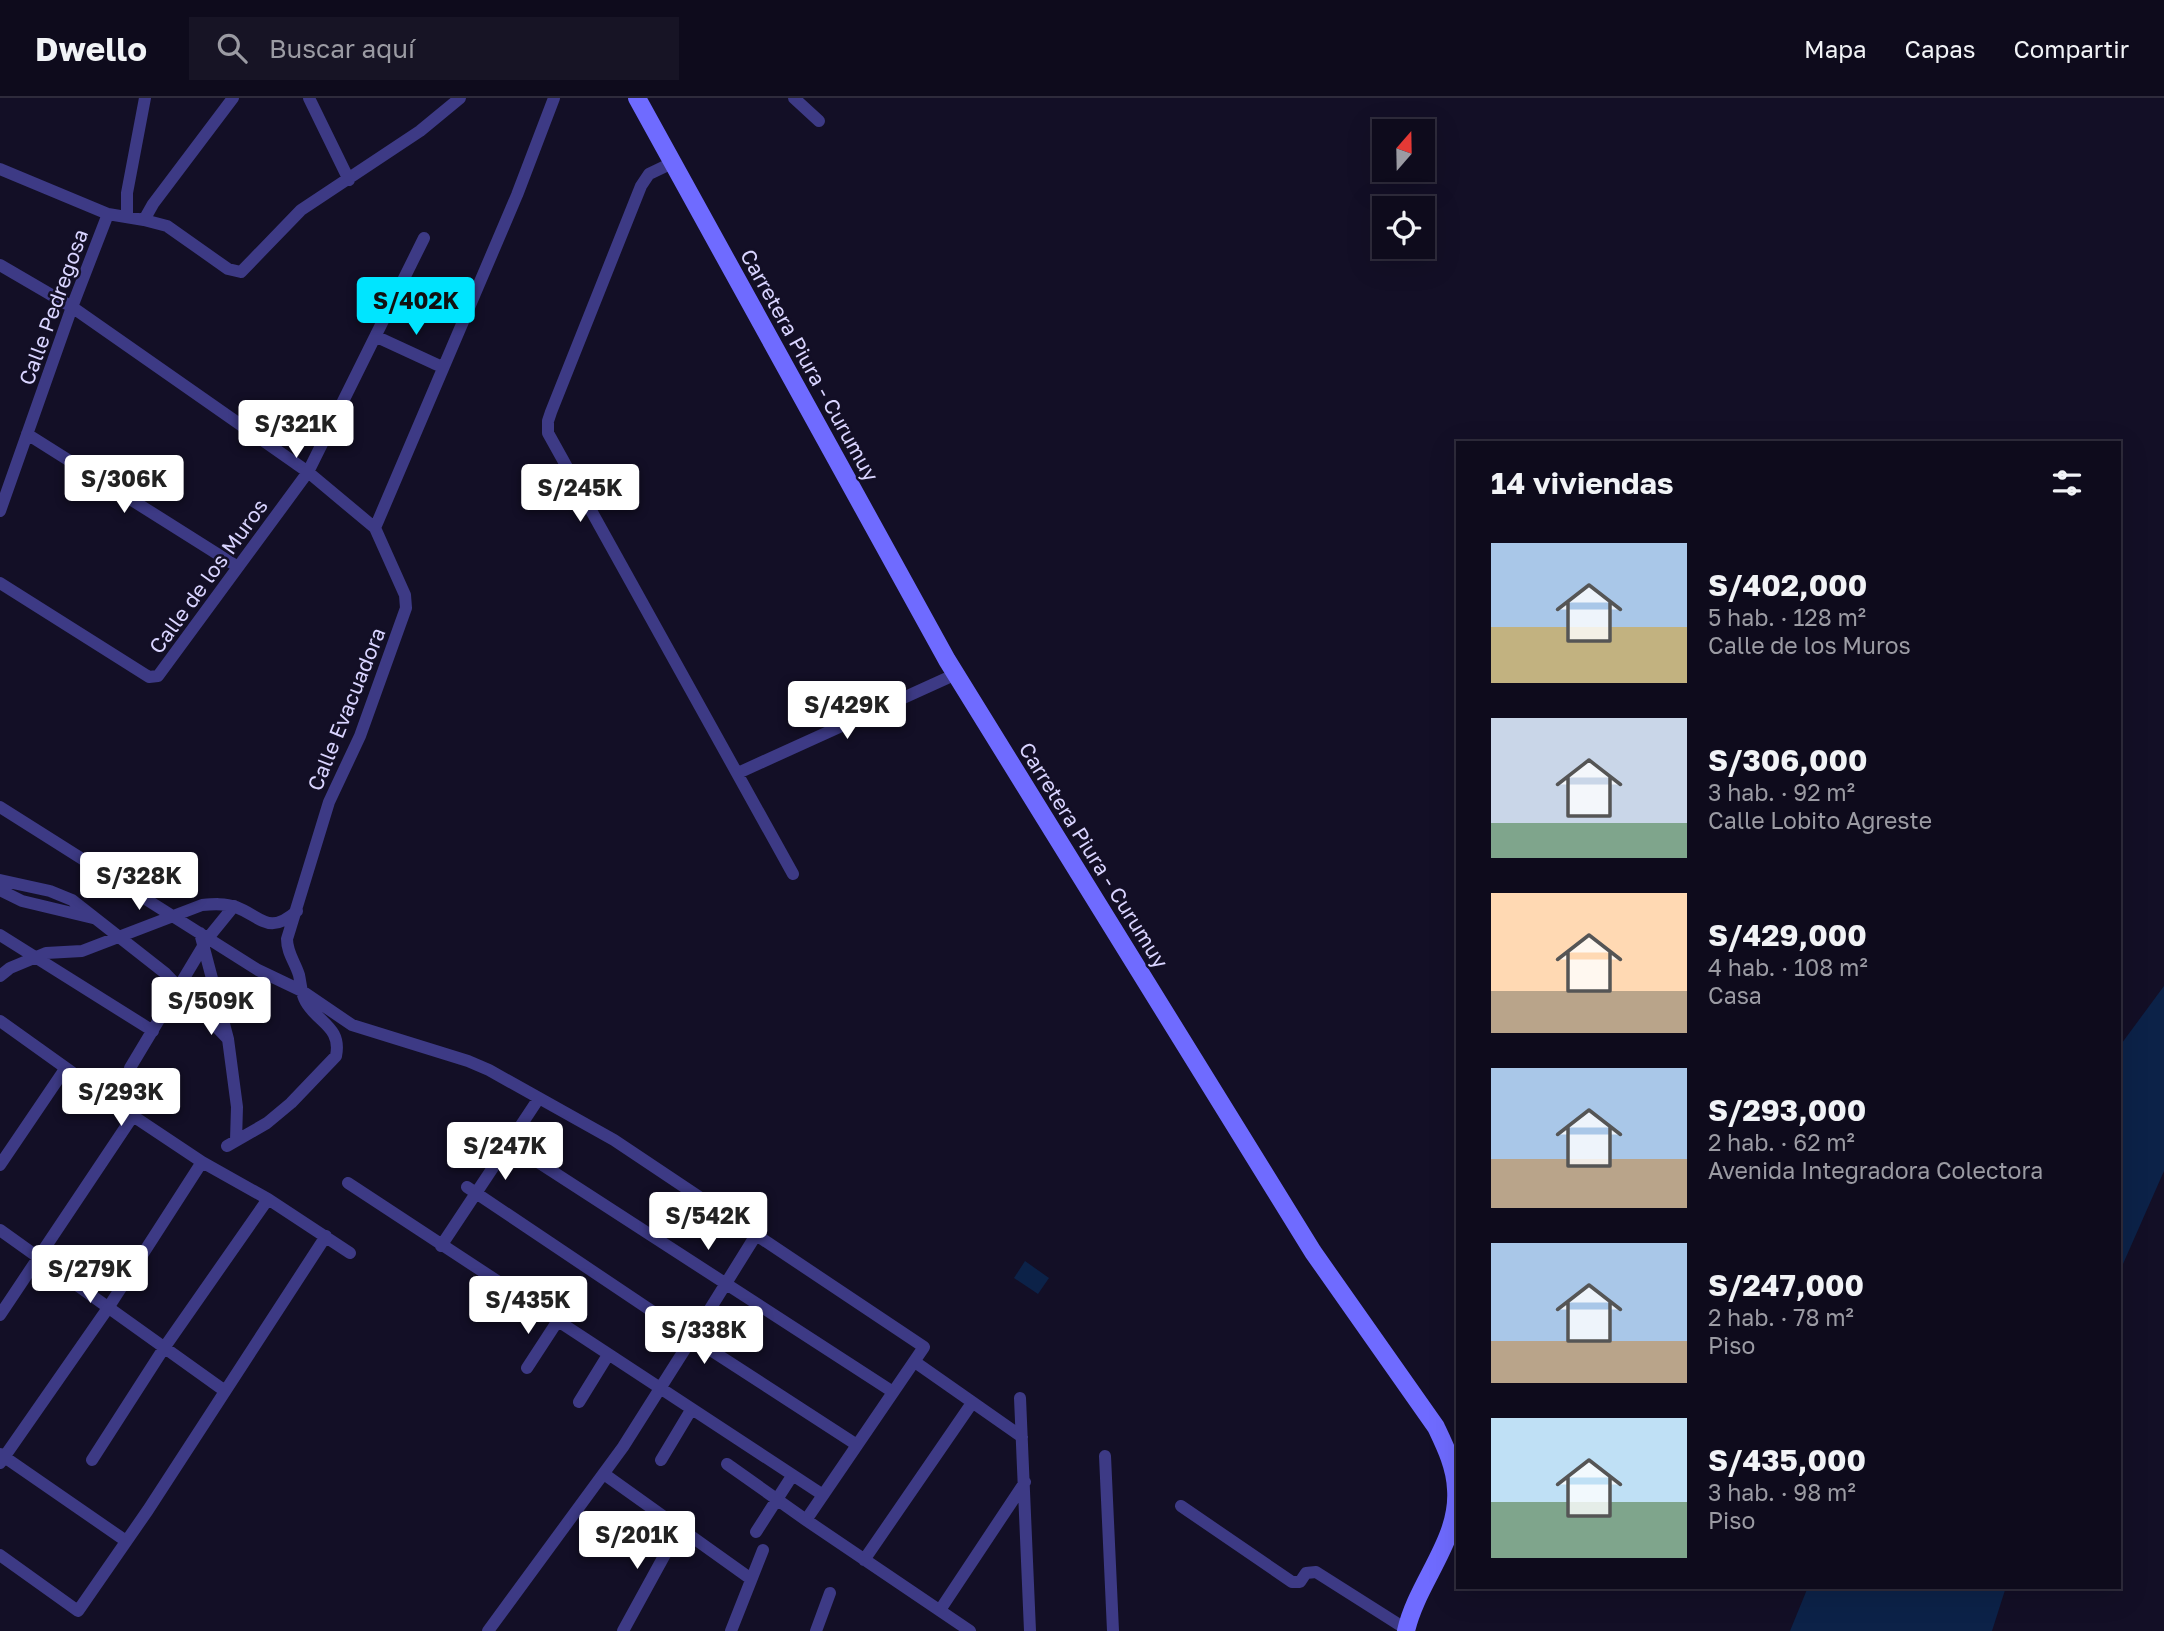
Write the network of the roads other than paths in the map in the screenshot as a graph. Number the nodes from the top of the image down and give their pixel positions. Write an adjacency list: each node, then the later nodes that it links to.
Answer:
1 (145, 98): 13 (street)
2 (233, 98): 14 (street)
3 (309, 98): 11 (street)
4 (460, 98): 11 (street)
5 (554, 98): 19 (street)
6 (637, 98): 9 (main road, Carretera Piura - Curumuy)
7 (794, 98): 8 (street)
8 (820, 121)
9 (672, 163): 26 (main road, Carretera Piura - Curumuy); 27 (street)
10 (0, 169): 12 (street)
11 (349, 180): 14 (street, Calle Pedregosa)
12 (108, 214): 13 (street, Calle Pedregosa); 17 (street, Calle Pedregosa)
13 (127, 217): 14 (street, Calle Pedregosa)
14 (144, 220)
15 (424, 238): 18 (street, Calle de los Muros)
16 (0, 265): 17 (street)
17 (72, 307): 20 (street, Calle Pedregosa); 21 (street)
18 (377, 337): 19 (street); 21 (street, Calle de los Muros)
19 (442, 367): 23 (street)
20 (27, 434): 22 (street, Calle Pedregosa); 24 (street)
21 (308, 472): 23 (street); 24 (street, Calle de los Muros)
22 (0, 511)
23 (375, 528): 33 (street, Calle Evacuadora)
24 (238, 567): 25 (street, Calle de los Muros)
25 (0, 583)
26 (956, 674): 27 (street); 88 (main road, Carretera Piura - Curumuy)
27 (738, 773): 29 (street)
28 (0, 807): 34 (street)
29 (793, 874)
30 (0, 880): 35 (street)
31 (0, 890): 35 (street)
32 (234, 906): 33 (street); 34 (street); 38 (street)
33 (297, 911): 42 (street, Calle Evacuadora)
34 (173, 916): 37 (street); 38 (street)
35 (99, 920): 37 (street)
36 (0, 935): 39 (street)
37 (120, 937): 39 (street); 41 (street)
38 (203, 939): 41 (street); 42 (street); 45 (street)
39 (36, 958): 40 (street); 44 (street)
40 (0, 976)
41 (179, 987): 44 (street); 45 (street)
42 (302, 991): 45 (street); 48 (street)
43 (2, 1026): 47 (street)
44 (153, 1031): 46 (street)
45 (228, 1039)
46 (130, 1068)
47 (65, 1069): 49 (street); 52 (street)
48 (539, 1098): 50 (street); 57 (street)
49 (133, 1116): 51 (street); 61 (street)
50 (507, 1142): 54 (street); 62 (street)
51 (202, 1162): 55 (street); 63 (street)
52 (0, 1165)
53 (348, 1183): 59 (street)
54 (472, 1190): 59 (street); 66 (street)
55 (268, 1199): 58 (street); 67 (street)
56 (0, 1230): 61 (street)
57 (756, 1235): 62 (street); 69 (street)
58 (326, 1236): 60 (street); 72 (street)
59 (441, 1246): 65 (street)
60 (349, 1254)
61 (38, 1257): 63 (street); 64 (street)
62 (726, 1284): 66 (street); 73 (street)
63 (108, 1308): 67 (street); 82 (street)
64 (0, 1315)
65 (557, 1322): 68 (street); 70 (street)
66 (692, 1338): 71 (street); 80 (street)
67 (164, 1348): 72 (street); 83 (street)
68 (608, 1355): 71 (street); 75 (street)
69 (915, 1362): 73 (street); 76 (street)
70 (527, 1368)
71 (660, 1389): 77 (street); 85 (street)
72 (225, 1391): 96 (street)
73 (894, 1392): 80 (street)
74 (1020, 1398): 78 (street)
75 (579, 1402)
76 (972, 1403): 78 (street); 99 (street)
77 (691, 1410): 79 (street); 84 (street)
78 (1022, 1437): 87 (street)
79 (742, 1443): 86 (street); 90 (street)
80 (857, 1445): 89 (street)
81 (1105, 1455): 110 (street)
82 (1, 1458): 96 (street)
83 (92, 1460)
84 (661, 1460)
85 (604, 1474): 94 (street); 104 (street)
86 (792, 1476): 89 (street); 90 (street)
87 (1025, 1482): 102 (street); 109 (street)
88 (1456, 1488)
89 (823, 1496): 93 (street)
90 (777, 1498): 93 (street); 95 (street)
91 (1181, 1506): 103 (street)
92 (1456, 1513): 103 (main road, Carretera Piura - Curumuy)
93 (806, 1520): 99 (street)
94 (680, 1527): 100 (street); 105 (street)
95 (756, 1532)
96 (126, 1541): 98 (street)
97 (763, 1549): 100 (street)
98 (0, 1555)
99 (864, 1560): 102 (street)
100 (751, 1579): 106 (street)
101 (830, 1593): 107 (street)
102 (940, 1610): 108 (street)
103 (1406, 1630)
104 (488, 1631)
105 (623, 1631)
106 (731, 1631)
107 (816, 1631)
108 (971, 1631)
109 (1030, 1631)
110 (1113, 1631)

